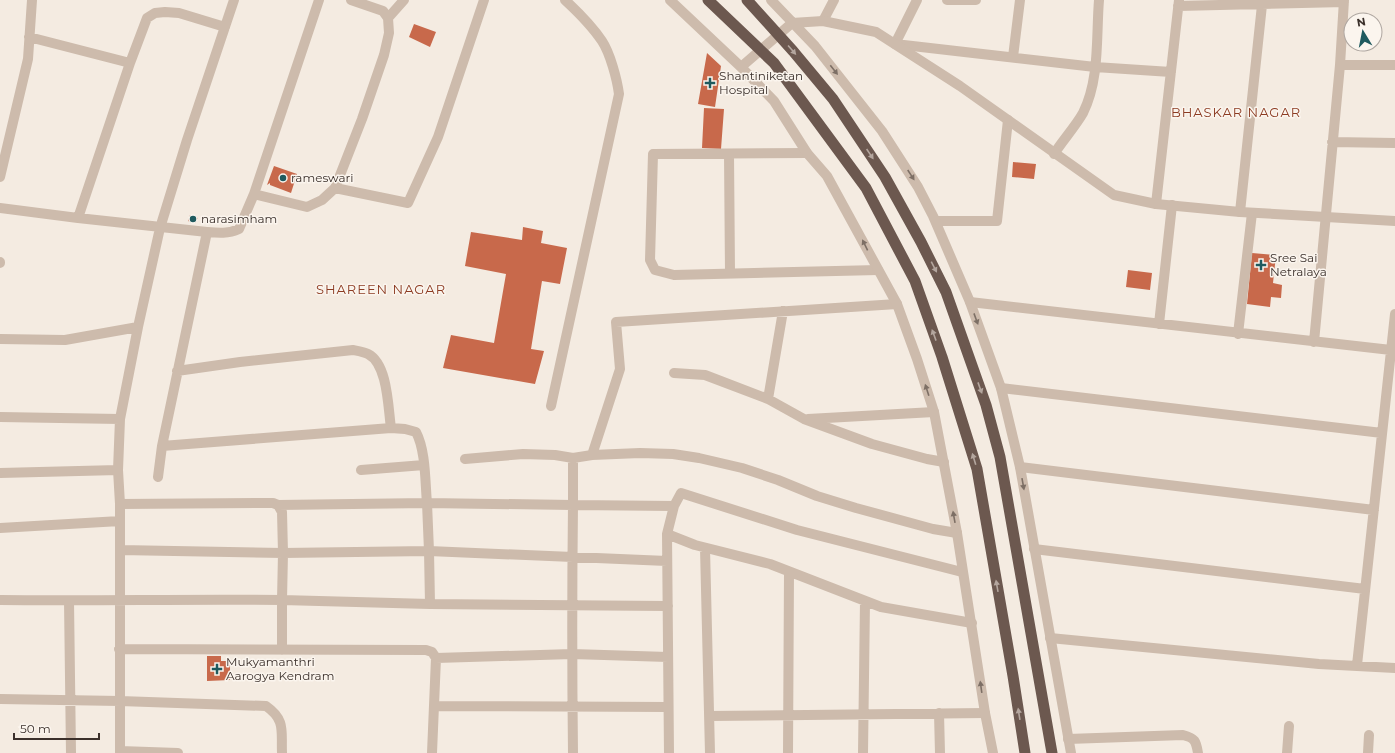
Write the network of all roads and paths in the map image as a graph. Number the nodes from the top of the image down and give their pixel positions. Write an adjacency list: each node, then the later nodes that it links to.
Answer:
1 (32, 0): 27 (street)
2 (234, 0): 25 (street)
3 (319, 0): 45 (street)
4 (351, 0): 22 (street)
5 (404, 0): 22 (street)
6 (484, 0): 44 (street)
7 (565, 0): 73 (street)
8 (670, 0): 34 (street)
9 (708, 0): 29 (highway)
10 (747, 0): 26 (highway)
11 (770, 0): 24 (street)
12 (834, 0): 23 (street)
13 (917, 0): 28 (street)
14 (947, 0): 15 (street)
15 (976, 0)
16 (1016, 0): 17 (street)
17 (1020, 0): 30 (street)
18 (1099, 0): 35 (street)
19 (1344, 1): 21 (street); 32 (street)
20 (1179, 3): 21 (street); 36 (street)
21 (1262, 5): 49 (street)
22 (388, 18): 44 (street)
23 (823, 21): 24 (street); 28 (street)
24 (792, 23): 26 (street); 53 (street, one-way to 53)
25 (225, 27): 31 (street); 55 (street)
26 (778, 35): 29 (street); 155 (highway, one-way to 155)
27 (30, 37): 31 (street); 43 (street)
28 (895, 44): 30 (street); 37 (street)
29 (761, 50): 34 (street); 154 (highway, one-way to 29)
30 (1013, 57): 35 (street)
31 (130, 63): 52 (street)
32 (1340, 65): 33 (street); 38 (street)
33 (1395, 65)
34 (741, 67): 40 (street)
35 (1095, 67): 36 (street); 42 (street)
36 (1171, 72): 46 (street)
37 (1008, 120): 42 (street); 53 (street)
38 (1332, 142): 39 (street); 51 (street)
39 (1395, 143)
40 (807, 153): 41 (street); 57 (street, one-way to 40)
41 (729, 154): 58 (street); 58 (street)
42 (1054, 154): 46 (street)
43 (0, 177)
44 (335, 188): 45 (street)
45 (254, 194): 56 (street)
46 (1156, 204): 47 (street)
47 (1172, 206): 49 (street); 63 (street)
48 (0, 208): 52 (street)
49 (1240, 212): 50 (street)
50 (1252, 213): 51 (street); 65 (street)
51 (1326, 217): 54 (street); 67 (street)
52 (78, 218): 55 (street)
53 (936, 221): 59 (street)
54 (1395, 221)
55 (160, 228): 56 (street); 64 (street)
56 (206, 232): 69 (street)
57 (878, 270): 58 (street); 60 (street)
58 (730, 273)
59 (970, 302): 63 (street); 71 (street, one-way to 71)
60 (897, 304): 61 (street); 74 (street, one-way to 60)
61 (783, 311): 72 (street); 81 (street)
62 (1395, 314): 68 (street)
63 (1159, 324): 65 (street)
64 (138, 327): 66 (street); 76 (street)
65 (1238, 334): 67 (street)
66 (0, 339)
67 (1314, 342): 68 (street)
68 (1391, 350): 79 (street)
69 (178, 371): 78 (street); 80 (street)
70 (674, 373): 72 (street)
71 (1001, 388): 79 (street); 86 (street)
72 (768, 400): 77 (street)
73 (551, 406)
74 (934, 412): 77 (street); 84 (street)
75 (0, 417): 76 (street)
76 (120, 419): 87 (street)
77 (804, 419): 84 (street)
78 (391, 428): 80 (street); 85 (street)
79 (1382, 433): 96 (street)
80 (162, 446): 90 (street)
81 (592, 455): 82 (street); 99 (street)
82 (573, 458): 83 (street); 94 (street)
83 (465, 459)
84 (944, 462): 99 (street, one-way to 84)
85 (424, 465): 88 (street); 91 (street)
86 (1020, 467): 96 (street); 102 (street, one-way to 102)
87 (118, 470): 89 (street); 92 (street)
88 (361, 470)
89 (0, 473)
90 (158, 478)
91 (427, 503): 93 (street); 94 (street); 104 (street)
92 (120, 504): 93 (street); 97 (street)
93 (278, 505): 105 (street)
94 (573, 505): 95 (street); 106 (street)
95 (674, 506): 100 (street); 109 (street)
96 (1374, 510): 110 (street)
97 (120, 521): 98 (street); 103 (street)
98 (0, 528)
99 (957, 533): 109 (street)
100 (667, 534): 101 (street); 107 (street)
101 (705, 548): 108 (street); 138 (street)
102 (1034, 549): 110 (street); 120 (street)
103 (120, 550): 105 (street); 114 (street)
104 (429, 551): 105 (street); 106 (street); 116 (street)
105 (283, 553): 112 (street)
106 (572, 557): 107 (street); 117 (street)
107 (667, 561): 118 (street)
108 (788, 572): 115 (street); 137 (street)
109 (962, 572): 119 (street)
110 (1366, 589): 126 (street)
111 (0, 600): 113 (street)
112 (282, 600): 114 (street); 116 (street); 122 (street)
113 (69, 601): 114 (street); 129 (street)
114 (120, 601): 121 (street)
115 (865, 601): 119 (street); 136 (street)
116 (430, 604): 117 (street)
117 (572, 605): 118 (street); 123 (street)
118 (668, 606): 124 (street)
119 (972, 623): 135 (street, one-way to 119)
120 (1050, 638): 126 (street); 141 (street)
121 (120, 649): 122 (street); 130 (street)
122 (282, 650): 125 (street)
123 (572, 654): 124 (street); 125 (street); 132 (street)
124 (668, 657): 133 (street)
125 (436, 658): 131 (street)
126 (1358, 665): 127 (street)
127 (1395, 668)
128 (0, 699): 129 (street)
129 (70, 700): 130 (street); 143 (street)
130 (120, 701): 142 (street); 145 (street)
131 (434, 706): 132 (street); 146 (street)
132 (572, 706): 133 (street); 147 (street)
133 (668, 707): 148 (street)
134 (939, 713): 135 (street); 136 (street); 152 (street)
135 (985, 713): 153 (street)
136 (864, 714): 137 (street); 151 (street)
137 (789, 715): 138 (street); 150 (street)
138 (709, 716): 149 (street)
139 (1289, 726): 158 (street)
140 (1369, 735): 159 (street)
141 (1068, 739): 156 (street); 157 (street)
142 (120, 752): 144 (street)
143 (71, 753)
144 (178, 753)
145 (282, 753)
146 (432, 753)
147 (573, 753)
148 (669, 753)
149 (710, 753)
150 (788, 753)
151 (863, 753)
152 (940, 753)
153 (993, 753)
154 (1025, 753)
155 (1052, 753)
156 (1070, 753)
157 (1198, 753)
158 (1287, 753)
159 (1368, 753)

